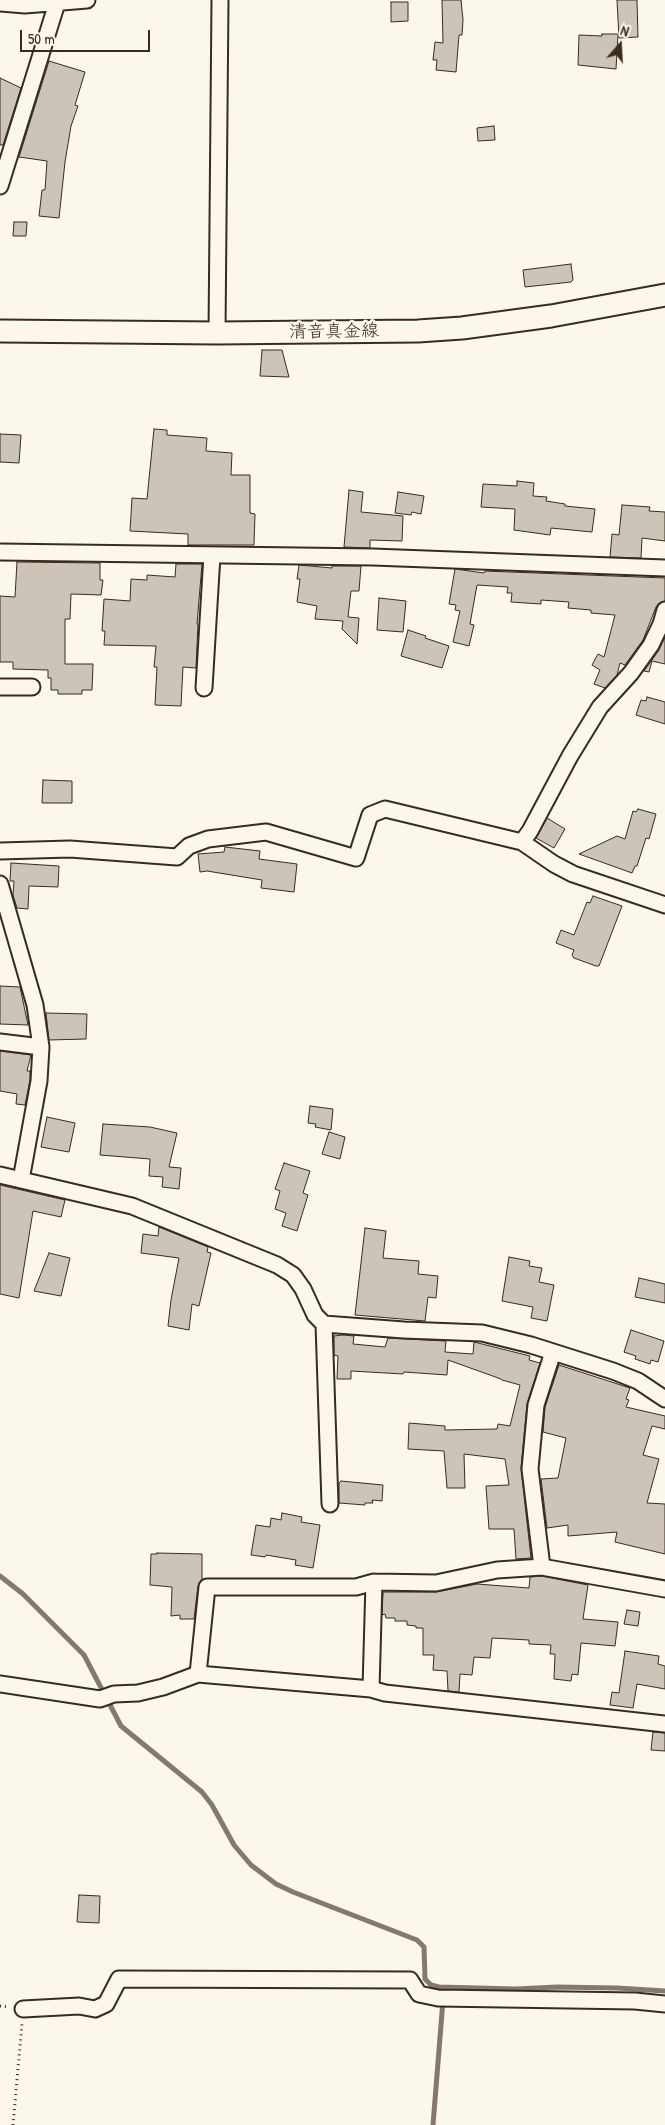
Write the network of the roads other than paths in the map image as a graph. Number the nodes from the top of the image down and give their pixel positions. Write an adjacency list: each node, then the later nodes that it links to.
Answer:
1 (86, 0): 4 (street)
2 (220, 0): 8 (street)
3 (0, 3): 4 (street)
4 (57, 3): 5 (street)
5 (0, 186)
6 (665, 294): 8 (main road, 清音真金線)
7 (0, 331): 8 (main road, 清音真金線)
8 (217, 333)
9 (0, 554): 10 (street)
10 (212, 555): 11 (street); 15 (street)
11 (665, 568)
12 (665, 610): 16 (street)
13 (0, 687): 14 (street)
14 (32, 687)
15 (204, 688)
16 (522, 842): 17 (street); 19 (street)
17 (0, 851)
18 (0, 884): 21 (street)
19 (665, 905)
20 (0, 1042): 21 (street)
21 (42, 1047): 23 (street)
22 (0, 1175): 23 (street)
23 (21, 1180): 24 (street)
24 (324, 1324): 25 (street); 27 (street)
25 (553, 1352): 26 (street); 28 (street)
26 (664, 1394)
27 (330, 1504)
28 (542, 1567): 29 (street); 30 (street)
29 (374, 1582): 31 (street); 33 (street)
30 (665, 1589)
31 (198, 1674): 32 (street); 33 (street)
32 (0, 1684)
33 (371, 1689): 34 (street)
34 (665, 1724)
35 (665, 2004): 36 (street)
36 (23, 2009)

